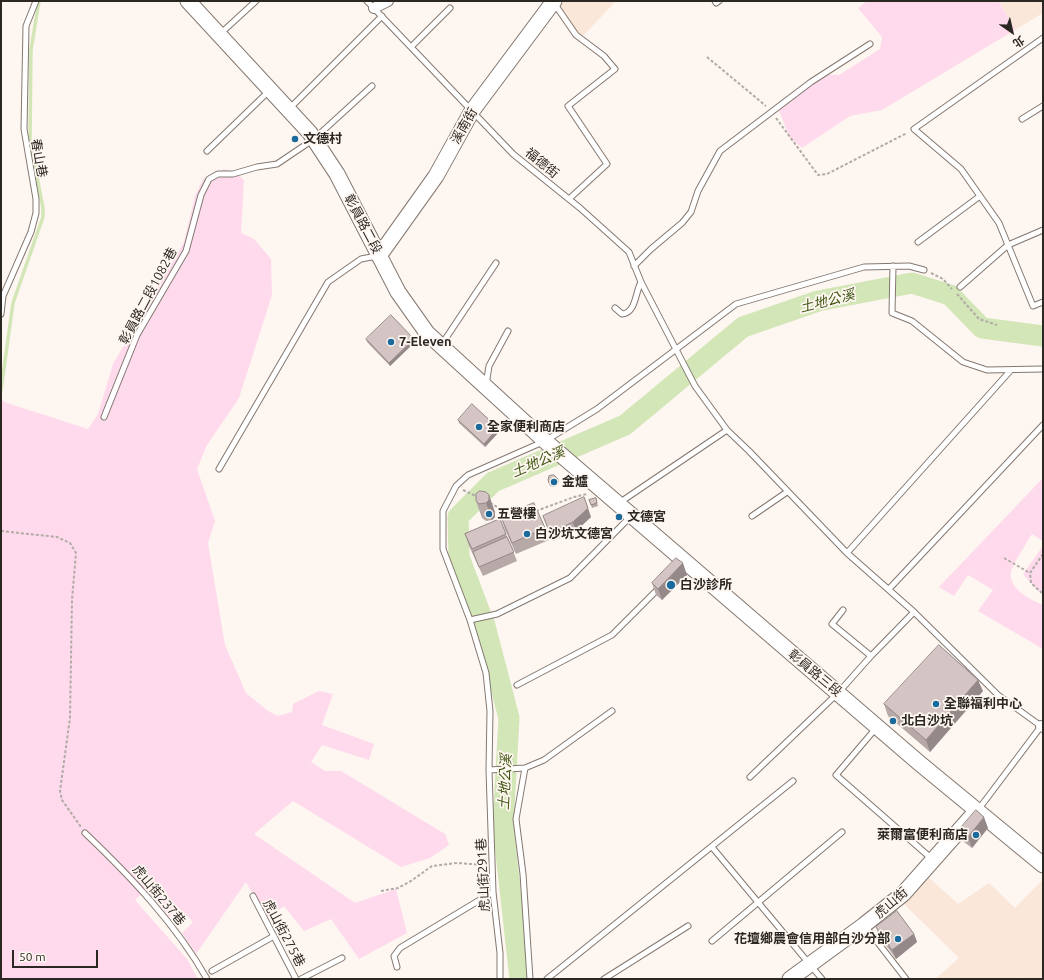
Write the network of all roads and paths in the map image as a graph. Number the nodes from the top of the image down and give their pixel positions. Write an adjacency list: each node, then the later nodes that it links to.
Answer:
1 (36, 1): 40 (lane, 春山巷)
2 (188, 1): 11 (main road, 彰員路二段)
3 (256, 1): 11 (lane)
4 (388, 1): 8 (street)
5 (715, 1): 6 (lane)
6 (719, 1)
7 (554, 2): 20 (main road, 溪南街); 27 (lane)
8 (371, 5): 10 (lane, 福德街)
9 (450, 8): 14 (lane)
10 (382, 16): 14 (lane, 福德街); 19 (lane)
11 (219, 35): 17 (main road, 彰員路二段)
12 (1043, 38): 23 (lane)
13 (870, 44): 21 (lane)
14 (411, 47): 20 (lane, 福德街)
15 (707, 57): 21 (path)
16 (372, 86): 24 (lane)
17 (270, 90): 19 (main road, 彰員路二段); 25 (lane)
18 (1043, 106): 22 (lane)
19 (288, 110): 24 (main road, 彰員路二段)
20 (472, 111): 27 (lane, 福德街); 31 (main road, 溪南街)
21 (772, 112): 23 (path); 33 (lane)
22 (1022, 119)
23 (914, 129): 26 (lane)
24 (314, 139): 31 (main road, 彰員路二段); 48 (lane, 彰員路二段1082巷)
25 (207, 151)
26 (980, 196): 29 (lane); 30 (lane)
27 (569, 199): 33 (lane, 福德街)
28 (1043, 230): 30 (lane)
29 (918, 242)
30 (1008, 246): 37 (lane); 38 (lane)
31 (379, 256): 43 (main road, 彰員路二段); 52 (lane)
32 (496, 263): 43 (lane)
33 (634, 266): 36 (lane, 福德街)
34 (893, 266): 35 (lane, 虎山街291巷); 44 (lane, 虎山街291巷); 46 (lane)
35 (924, 270): 41 (path)
36 (641, 282): 39 (lane); 44 (lane, 福德街)
37 (960, 287)
38 (1043, 302)
39 (615, 308)
40 (1, 314)
41 (997, 325)
42 (508, 330): 47 (lane)
43 (441, 346): 47 (main road, 彰員路二段)
44 (676, 348): 50 (lane, 福德街); 51 (lane, 虎山街291巷)
45 (1043, 369): 46 (lane)
46 (1011, 370): 63 (lane)
47 (486, 388): 51 (main road, 彰員路二段)
48 (104, 417)
49 (1043, 425): 68 (lane)
50 (727, 430): 56 (lane, 福德街); 57 (lane)
51 (549, 444): 53 (main road, 彰員路二段); 72 (lane, 虎山街291巷)
52 (219, 469)
53 (589, 479): 55 (main road, 彰員路三段)
54 (464, 490): 61 (path)
55 (604, 491): 57 (main road, 彰員路三段); 58 (path)
56 (787, 492): 60 (lane); 63 (lane, 福德街)
57 (618, 504): 59 (main road, 彰員路三段)
58 (534, 512)
59 (632, 515): 72 (lane); 75 (main road, 彰員路三段)
60 (752, 516)
61 (513, 517)
62 (1, 531): 85 (path)
63 (847, 553): 68 (lane, 福德街)
64 (1043, 554): 66 (path)
65 (1004, 558): 66 (path)
66 (1030, 573): 69 (path)
67 (661, 585): 74 (lane)
68 (889, 589): 71 (lane, 福德街)
69 (1043, 594)
70 (843, 610): 73 (lane)
71 (914, 612): 73 (lane); 78 (lane, 福德街)
72 (473, 620): 80 (lane, 虎山街291巷)
73 (871, 656): 75 (lane)
74 (517, 685)
75 (838, 693): 77 (main road, 彰員路三段); 81 (lane)
76 (612, 711): 79 (lane)
77 (877, 726): 83 (main road, 彰員路三段); 87 (lane)
78 (1042, 726): 83 (lane)
79 (525, 768): 80 (lane); 106 (lane)
80 (489, 770): 88 (lane, 虎山街291巷)
81 (750, 776)
82 (793, 781): 86 (lane)
83 (977, 811): 87 (main road, 虎山街); 89 (main road, 彰員路三段)
84 (842, 832): 93 (lane)
85 (85, 833): 102 (lane, 虎山街237巷)
86 (712, 847): 93 (lane); 107 (lane)
87 (934, 860): 94 (main road, 虎山街)
88 (492, 865): 90 (path); 91 (lane, 虎山街291巷)
89 (1043, 865)
90 (381, 891)
91 (494, 892): 100 (lane); 105 (lane, 虎山街291巷)
92 (253, 896): 96 (lane, 虎山街275巷)
93 (759, 903): 97 (lane); 99 (lane)
94 (864, 925): 99 (main road, 虎山街); 111 (lane)
95 (688, 926): 108 (lane)
96 (274, 936): 101 (lane); 103 (lane, 虎山街275巷)
97 (712, 940)
98 (342, 958): 104 (lane)
99 (811, 963): 109 (main road, 虎山街); 110 (lane)
100 (396, 967)
101 (212, 971)
102 (208, 979)
103 (296, 979)
104 (301, 979)
105 (500, 979)
106 (530, 979)
107 (547, 979)
108 (604, 979)
109 (790, 979)
110 (822, 979)
111 (906, 979)

